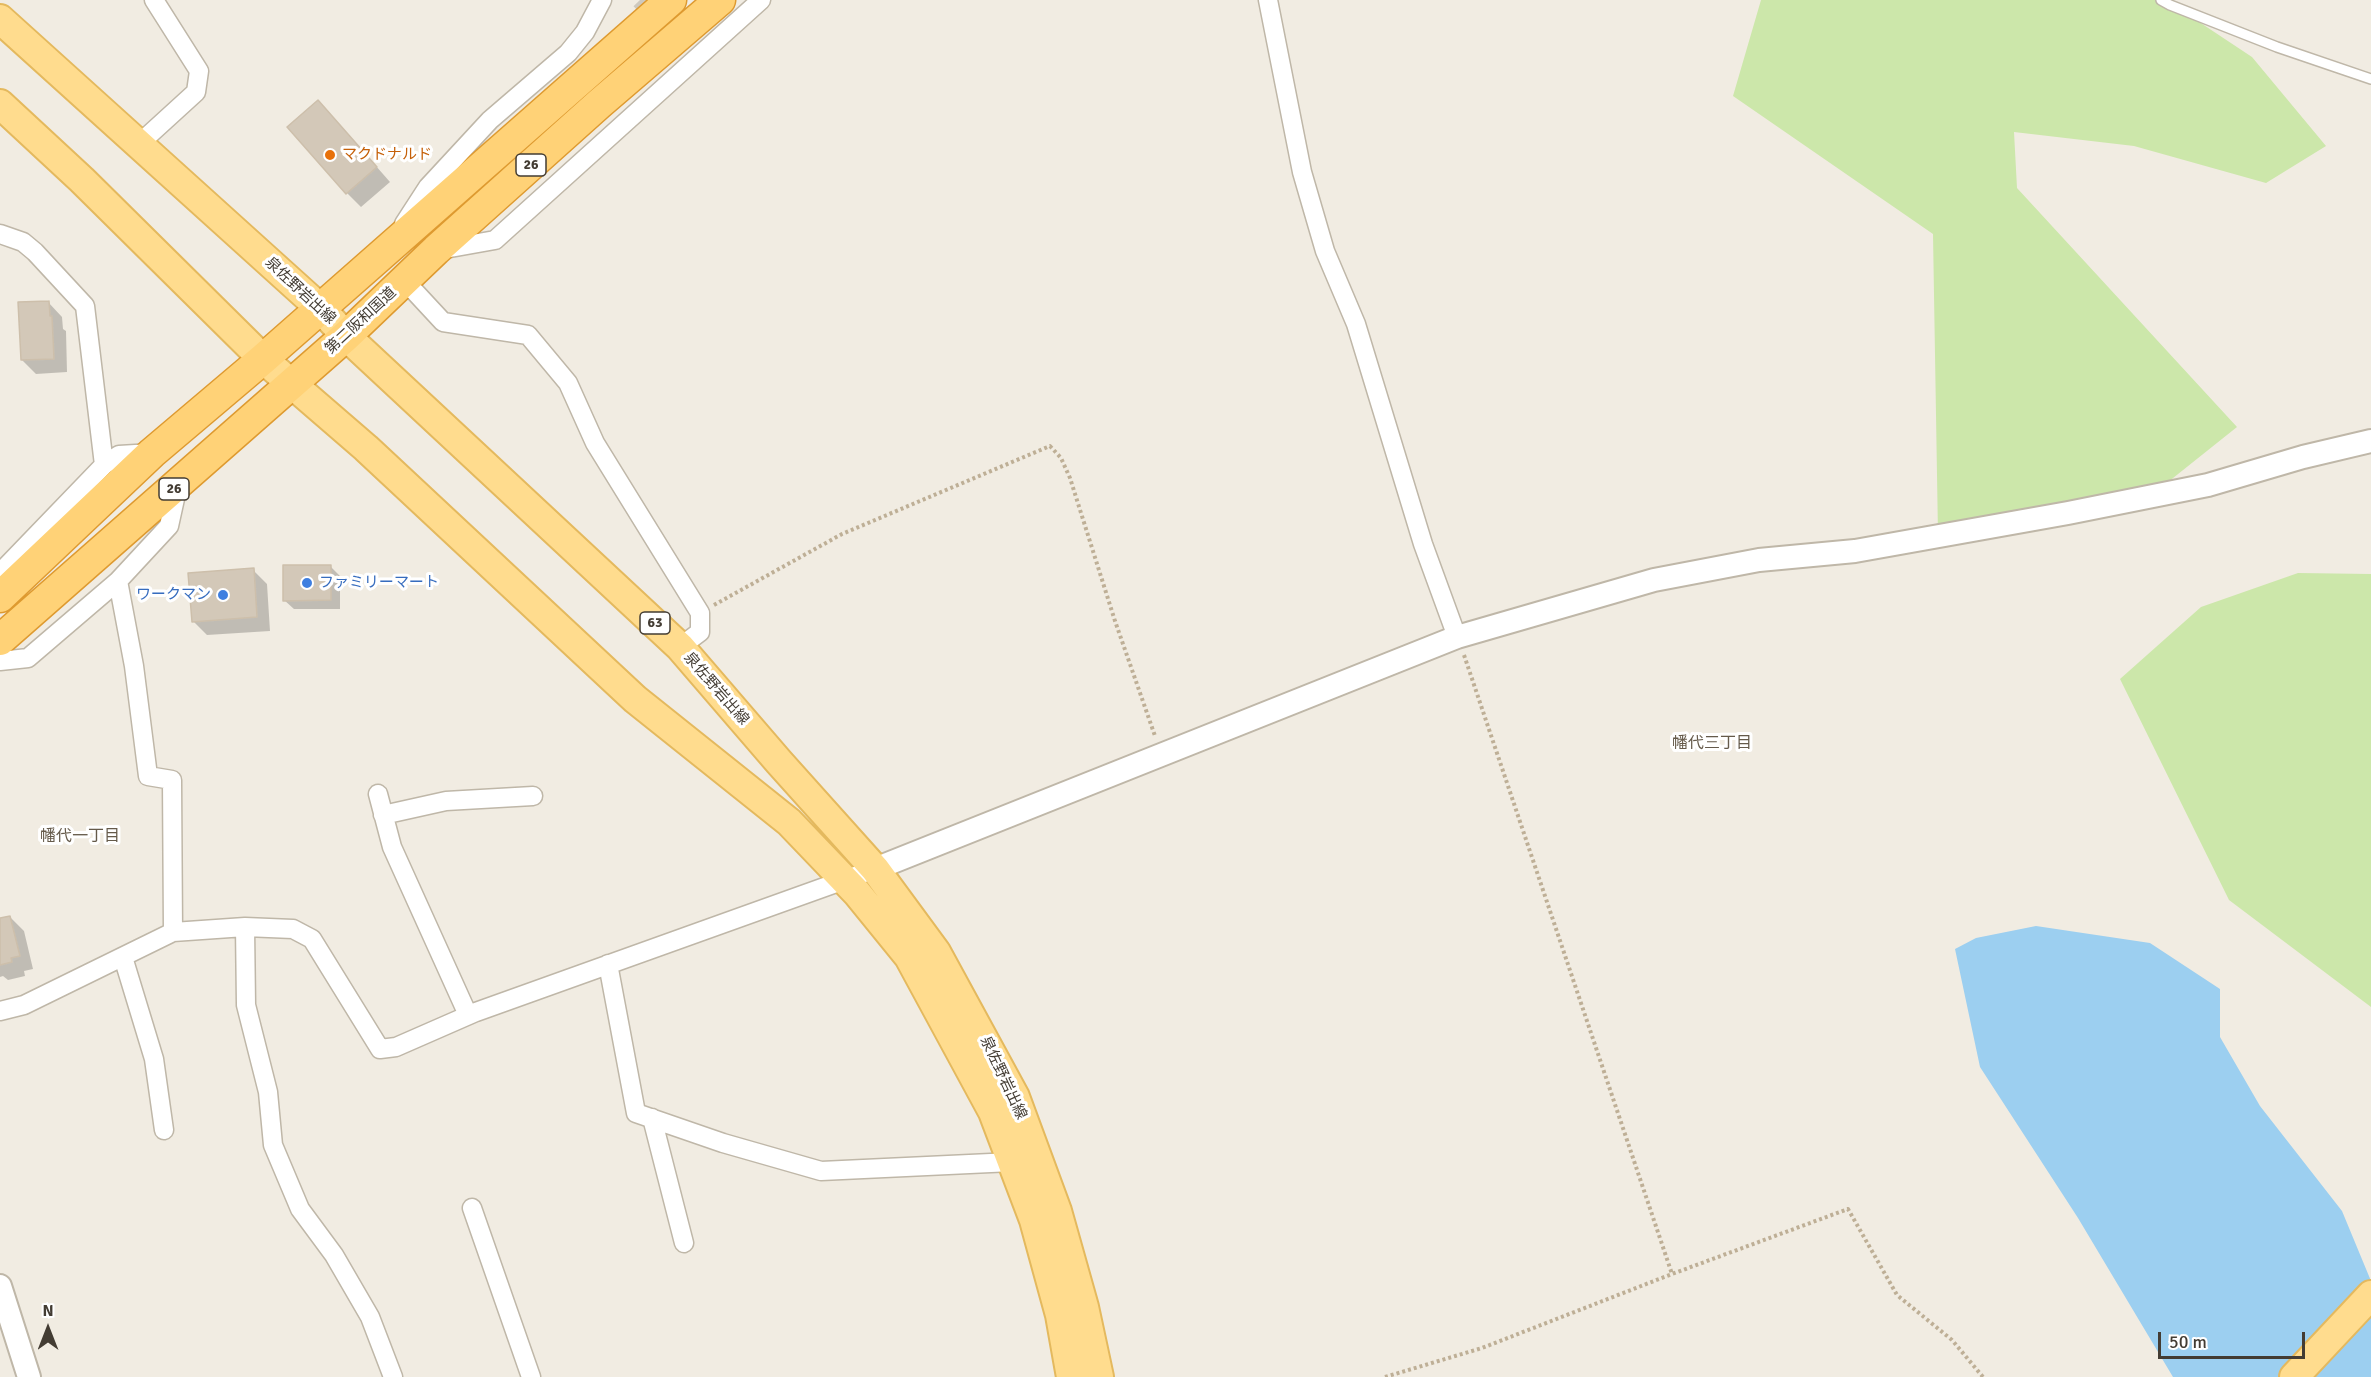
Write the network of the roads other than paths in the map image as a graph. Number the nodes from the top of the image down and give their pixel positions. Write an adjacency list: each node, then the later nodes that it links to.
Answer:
1 (154, 0): 13 (street)
2 (602, 0): 15 (street)
3 (671, 0): 15 (highway, 26)
4 (720, 0): 16 (highway, 第二阪和国道 / 26)
5 (761, 0): 10 (street)
6 (1268, 0): 29 (street)
7 (2161, 0): 11 (lane)
8 (0, 19): 13 (main road, 泉佐野岩出線 / 63)
9 (682, 44): 10 (street)
10 (697, 58): 16 (street)
11 (2371, 80)
12 (0, 104): 20 (main road, 泉佐野岩出線)
13 (139, 144): 18 (main road, 泉佐野岩出線 / 63)
14 (0, 234): 24 (street)
15 (389, 248): 18 (highway, 26)
16 (436, 250): 17 (highway, 第二阪和国道 / 26)
17 (404, 280): 19 (highway, 第二阪和国道 / 26); 31 (street)
18 (320, 309): 19 (main road, 泉佐野岩出線 / 63); 20 (highway, 26)
19 (346, 336): 21 (highway, 第二阪和国道 / 26); 31 (main road, 泉佐野岩出線 / 63)
20 (263, 358): 21 (main road, 泉佐野岩出線); 23 (highway, 26)
21 (291, 383): 25 (highway, 第二阪和国道 / 26); 37 (main road, 泉佐野岩出線)
22 (2371, 441): 29 (street)
23 (152, 453): 24 (street); 28 (highway, 26)
24 (104, 465): 26 (street)
25 (178, 485): 27 (street); 30 (highway, 第二阪和国道 / 26)
26 (0, 573)
27 (118, 581): 32 (street); 39 (street)
28 (0, 597)
29 (1458, 638): 36 (street)
30 (0, 640)
31 (680, 647): 36 (main road, 泉佐野岩出線 / 63)
32 (0, 662)
33 (378, 794): 35 (street)
34 (533, 796): 35 (street)
35 (383, 814): 43 (street)
36 (875, 869): 37 (street); 55 (main road, 泉佐野岩出線 / 63)
37 (844, 879): 41 (street); 46 (main road, 泉佐野岩出線)
38 (245, 927): 39 (street); 43 (street); 52 (street)
39 (173, 932): 40 (street)
40 (123, 957): 42 (street); 45 (street)
41 (608, 964): 43 (street); 44 (street)
42 (0, 1011)
43 (468, 1015)
44 (652, 1118): 46 (street); 48 (street)
45 (165, 1130)
46 (1012, 1162): 54 (main road, 泉佐野岩出線)
47 (472, 1208): 53 (street)
48 (684, 1243)
49 (0, 1286): 51 (street)
50 (2371, 1295): 56 (main road)
51 (29, 1377)
52 (393, 1377)
53 (531, 1377)
54 (1071, 1377)
55 (1099, 1377)
56 (2294, 1377)

